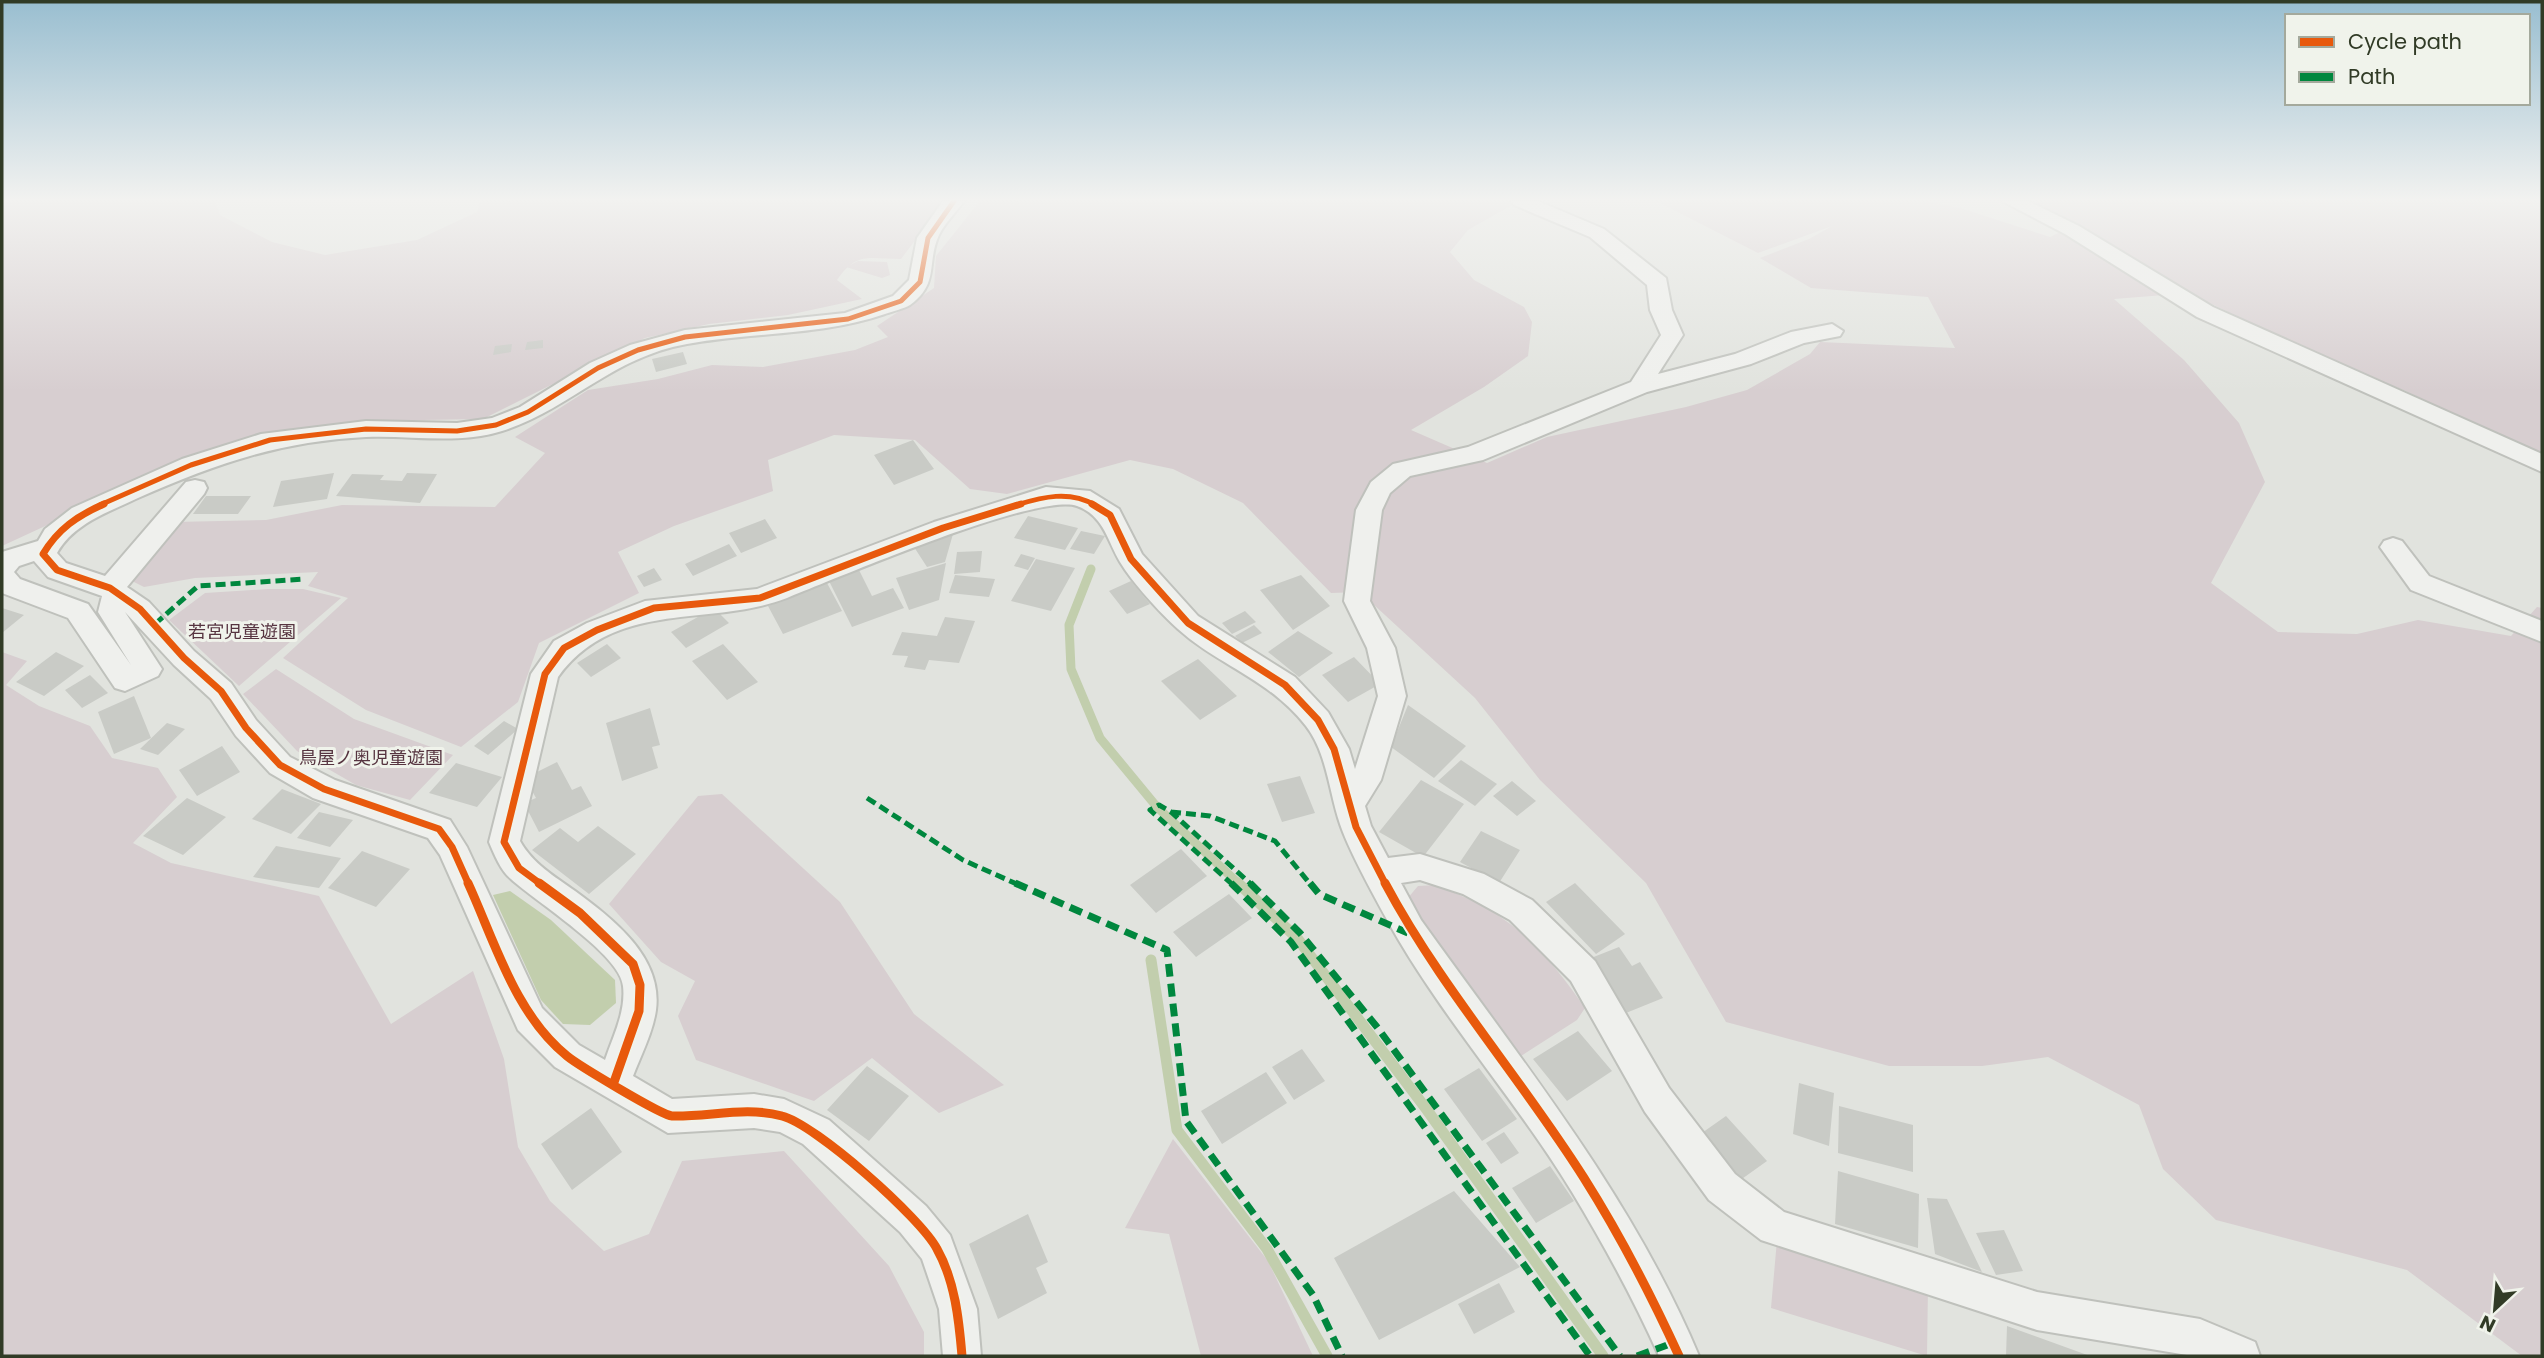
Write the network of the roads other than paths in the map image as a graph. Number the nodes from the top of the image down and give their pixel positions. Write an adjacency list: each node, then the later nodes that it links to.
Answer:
1 (921, 264): 7 (street)
2 (1635, 264): 5 (street)
3 (2128, 264): 6 (street)
4 (1832, 331): 5 (street)
5 (1639, 387): 13 (street)
6 (2542, 464)
7 (65, 527): 8 (street); 11 (street)
8 (47, 547): 10 (street); 11 (street)
9 (2393, 547): 12 (street)
10 (2, 572): 11 (street)
11 (113, 590): 15 (street)
12 (2542, 632)
13 (1350, 804): 14 (street); 15 (street)
14 (1380, 872): 17 (street); 18 (street)
15 (612, 1084): 16 (street)
16 (962, 1356)
17 (1680, 1356)
18 (2241, 1356)

